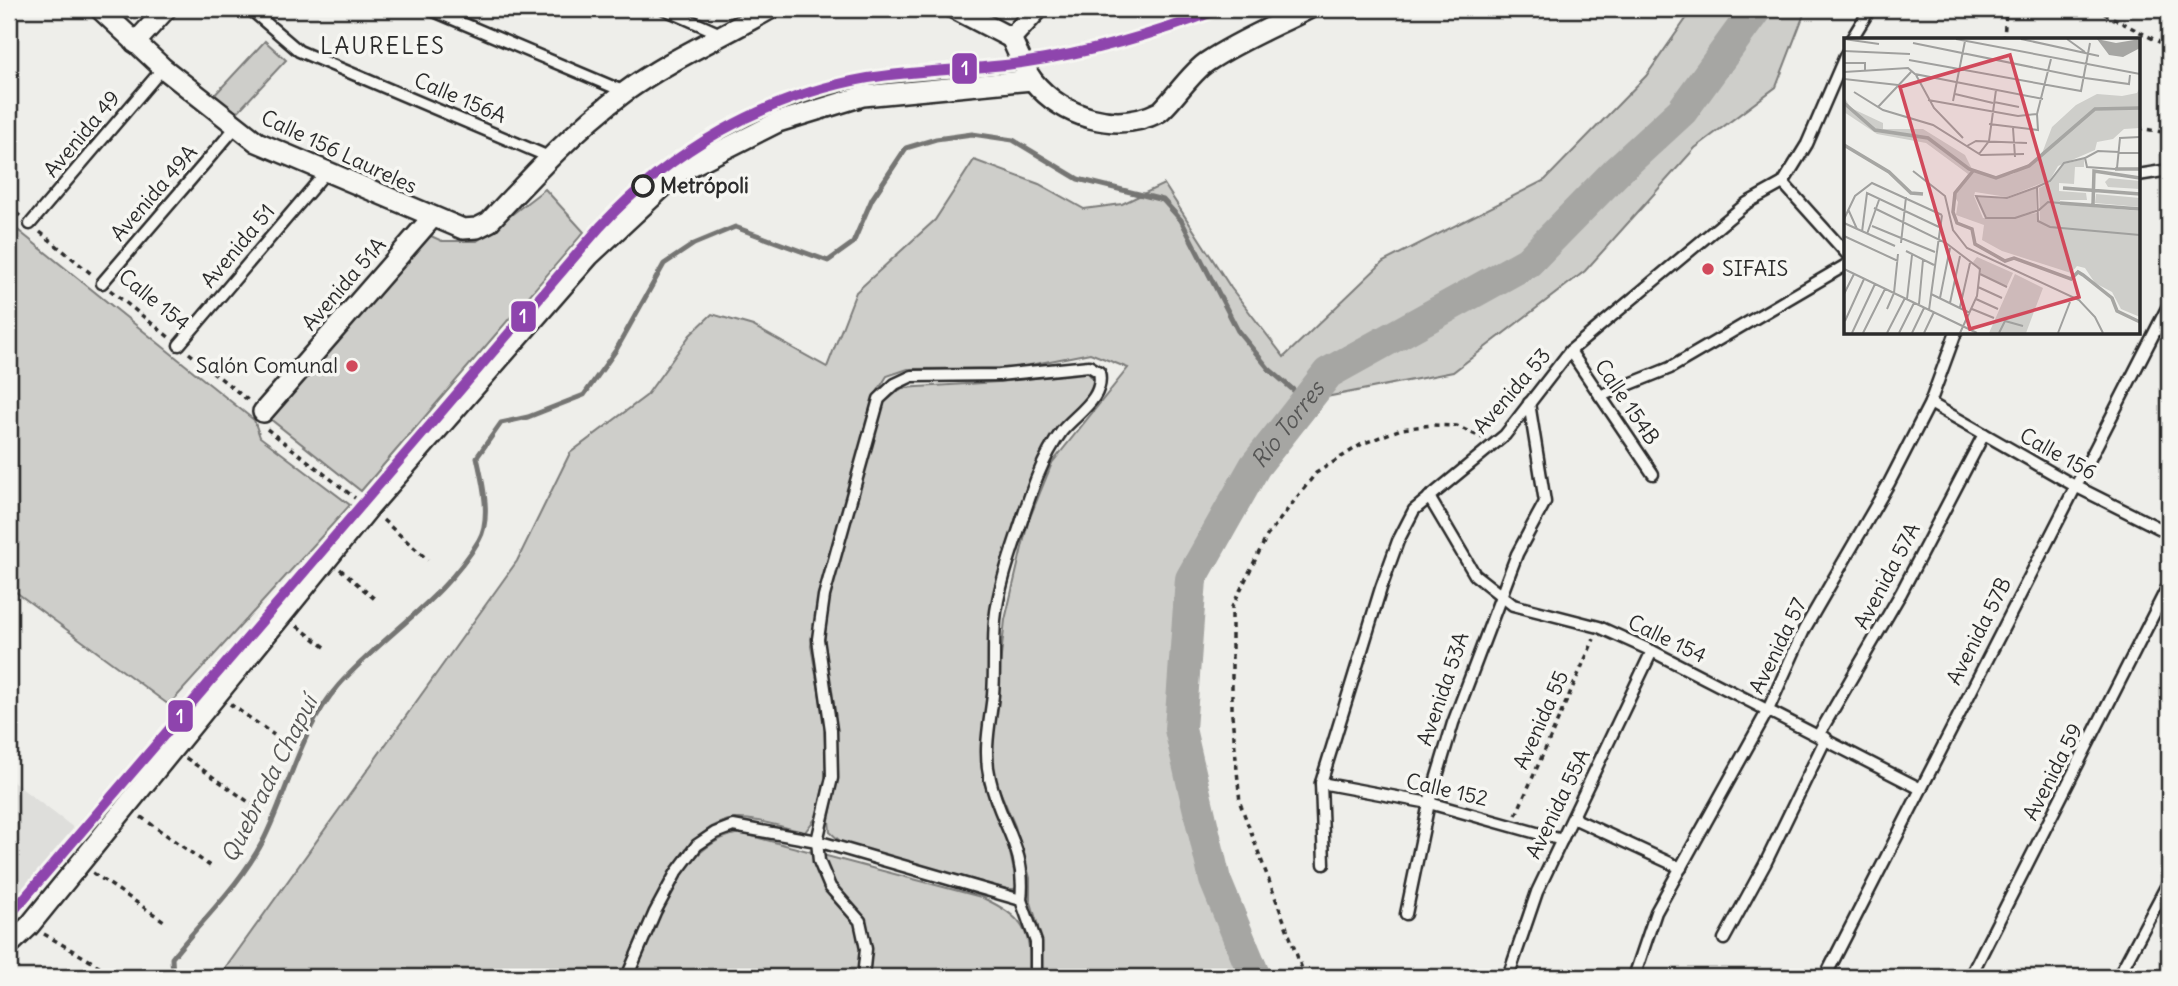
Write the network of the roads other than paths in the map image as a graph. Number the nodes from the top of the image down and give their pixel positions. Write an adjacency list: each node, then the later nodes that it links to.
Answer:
1 (100, 9): 14 (street, Calle 156 Laureles)
2 (166, 9): 14 (street)
3 (250, 9): 20 (lane, Calle 156A)
4 (429, 9): 18 (lane)
5 (664, 9): 11 (lane)
6 (770, 9): 11 (street)
7 (955, 9): 12 (street)
8 (1038, 9): 12 (street)
9 (1308, 9): 17 (street)
10 (1870, 9): 13 (lane)
11 (725, 36): 18 (street)
12 (1011, 37): 17 (street)
13 (1853, 38)
14 (135, 43): 16 (street, Calle 156 Laureles)
15 (1844, 59): 24 (lane, Avenida 53)
16 (163, 68): 19 (street, Calle 156 Laureles); 26 (lane, Avenida 49)
17 (1032, 80): 60 (street)
18 (625, 92): 20 (street)
19 (235, 128): 22 (street, Calle 156 Laureles); 29 (lane, Avenida 49A)
20 (549, 157): 25 (street, Calle 156 Laureles)
21 (2169, 170): 23 (lane)
22 (326, 172): 25 (street, Calle 156 Laureles); 32 (lane, Avenida 51)
23 (2140, 175)
24 (1783, 183): 27 (lane); 33 (lane, Avenida 53)
25 (431, 219): 37 (street, Avenida 51A)
26 (30, 224)
27 (1844, 251)
28 (1844, 266): 34 (lane)
29 (102, 283)
30 (2169, 304): 40 (lane, Avenida 57B)
31 (1955, 334): 35 (lane, Avenida 57)
32 (179, 345)
33 (1570, 351): 34 (lane, Calle 154B); 36 (lane, Avenida 53)
34 (1600, 396): 39 (lane, Calle 154B)
35 (1930, 402): 38 (lane, Calle 156); 46 (lane, Avenida 57)
36 (1529, 403): 41 (lane, Avenida 53); 44 (lane, Avenida 53A)
37 (263, 412)
38 (1984, 434): 40 (lane, Calle 156); 47 (lane, Avenida 57A)
39 (1653, 474)
40 (2075, 486): 42 (lane, Calle 156); 49 (lane, Avenida 57B)
41 (1429, 497): 44 (lane, Calle 154); 48 (lane, Avenida 53)
42 (2169, 533)
43 (2169, 584): 67 (lane, Avenida 59)
44 (1501, 597): 45 (lane, Calle 154); 50 (lane, Avenida 53A)
45 (1652, 651): 46 (lane, Calle 154); 51 (lane, Avenida 55A)
46 (1768, 710): 47 (lane, Calle 154); 55 (lane, Avenida 57)
47 (1822, 736): 49 (lane, Calle 154); 59 (lane, Avenida 57A)
48 (1321, 783): 50 (lane, Calle 152); 54 (lane, Avenida 53)
49 (1921, 789): 66 (lane, Avenida 57B)
50 (1429, 803): 52 (lane, Calle 152); 58 (lane, Avenida 53A)
51 (1573, 818): 52 (lane, Avenida 55A); 55 (lane)
52 (1562, 840): 64 (lane, Avenida 55A)
53 (817, 841): 57 (lane); 57 (lane); 61 (lane); 62 (lane)
54 (1324, 864)
55 (1681, 869): 65 (lane, Avenida 57)
56 (2169, 881): 68 (lane)
57 (1020, 900): 63 (lane)
58 (1406, 914)
59 (1724, 939)
60 (9, 945)
61 (627, 977)
62 (863, 977)
63 (1036, 977)
64 (1508, 977)
65 (1634, 977)
66 (1825, 977)
67 (1970, 977)
68 (2118, 977)

